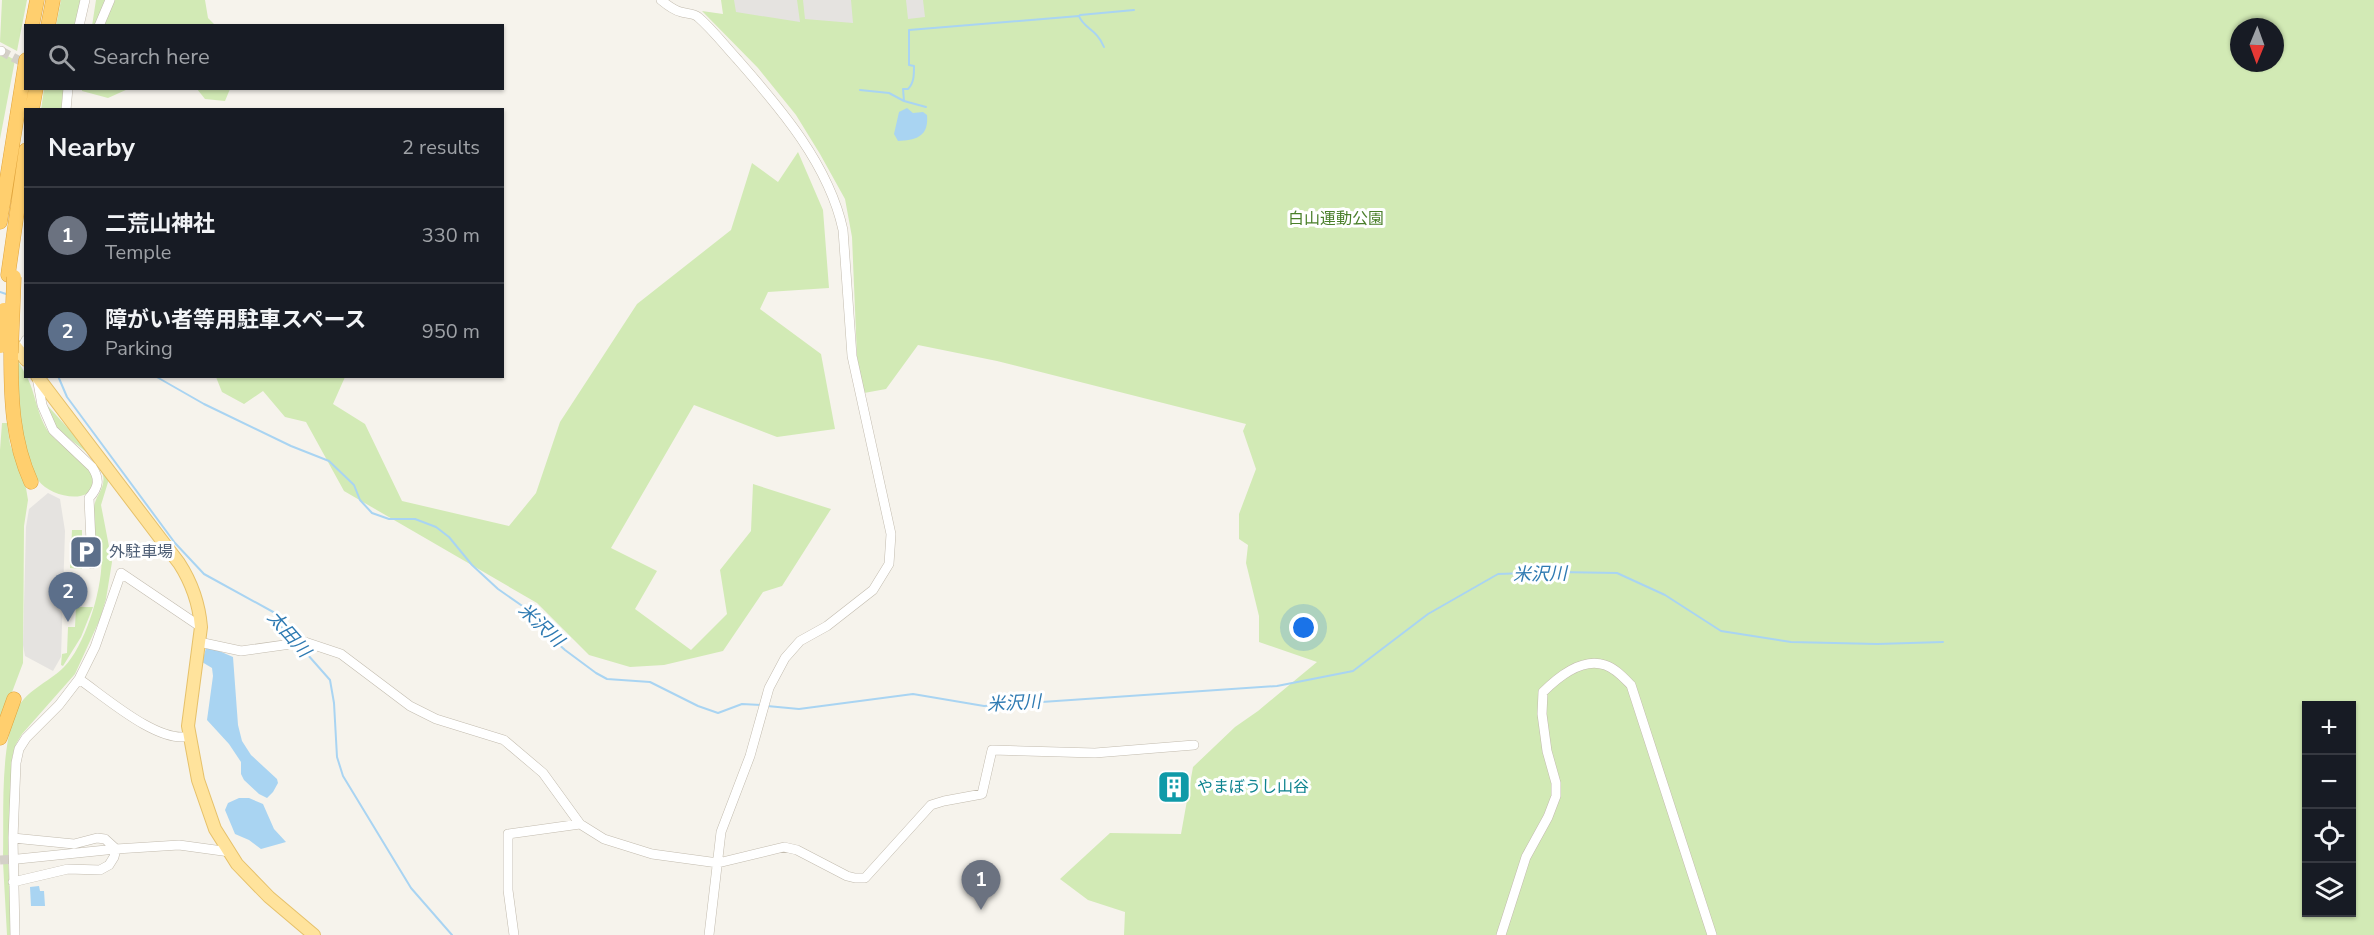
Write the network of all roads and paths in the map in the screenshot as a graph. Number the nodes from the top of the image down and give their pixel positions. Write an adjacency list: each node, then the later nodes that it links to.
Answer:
1 (37, 0): 6 (highway)
2 (53, 0): 7 (highway)
3 (85, 0): 8 (street)
4 (110, 0): 9 (street)
5 (661, 0): 38 (street)
6 (32, 24)
7 (48, 24)
8 (80, 24)
9 (100, 24)
10 (24, 71): 16 (highway)
11 (36, 90): 15 (highway)
12 (68, 90): 14 (street)
13 (72, 90): 14 (street)
14 (67, 105)
15 (32, 108)
16 (13, 130): 18 (highway); 19 (highway)
17 (24, 162): 21 (highway, bridge)
18 (0, 193)
19 (0, 222)
20 (0, 327): 21 (main road)
21 (16, 350): 24 (highway)
22 (37, 378): 25 (street)
23 (38, 378): 26 (main road)
24 (31, 482)
25 (92, 564)
26 (201, 627): 27 (main road); 28 (street)
27 (199, 642): 30 (main road); 33 (street)
28 (79, 679): 30 (street); 34 (street)
29 (14, 699): 31 (highway)
30 (190, 736): 36 (main road)
31 (0, 738)
32 (1194, 745): 38 (street)
33 (580, 824): 38 (street); 42 (street)
34 (13, 838): 35 (street); 39 (street)
35 (116, 849): 36 (street); 37 (street); 39 (street)
36 (230, 852): 40 (main road)
37 (18, 859)
38 (718, 863): 43 (street)
39 (13, 882): 41 (street)
40 (308, 933)
41 (15, 935)
42 (514, 935)
43 (709, 935)
44 (1501, 935): 45 (street)
45 (1712, 935)

